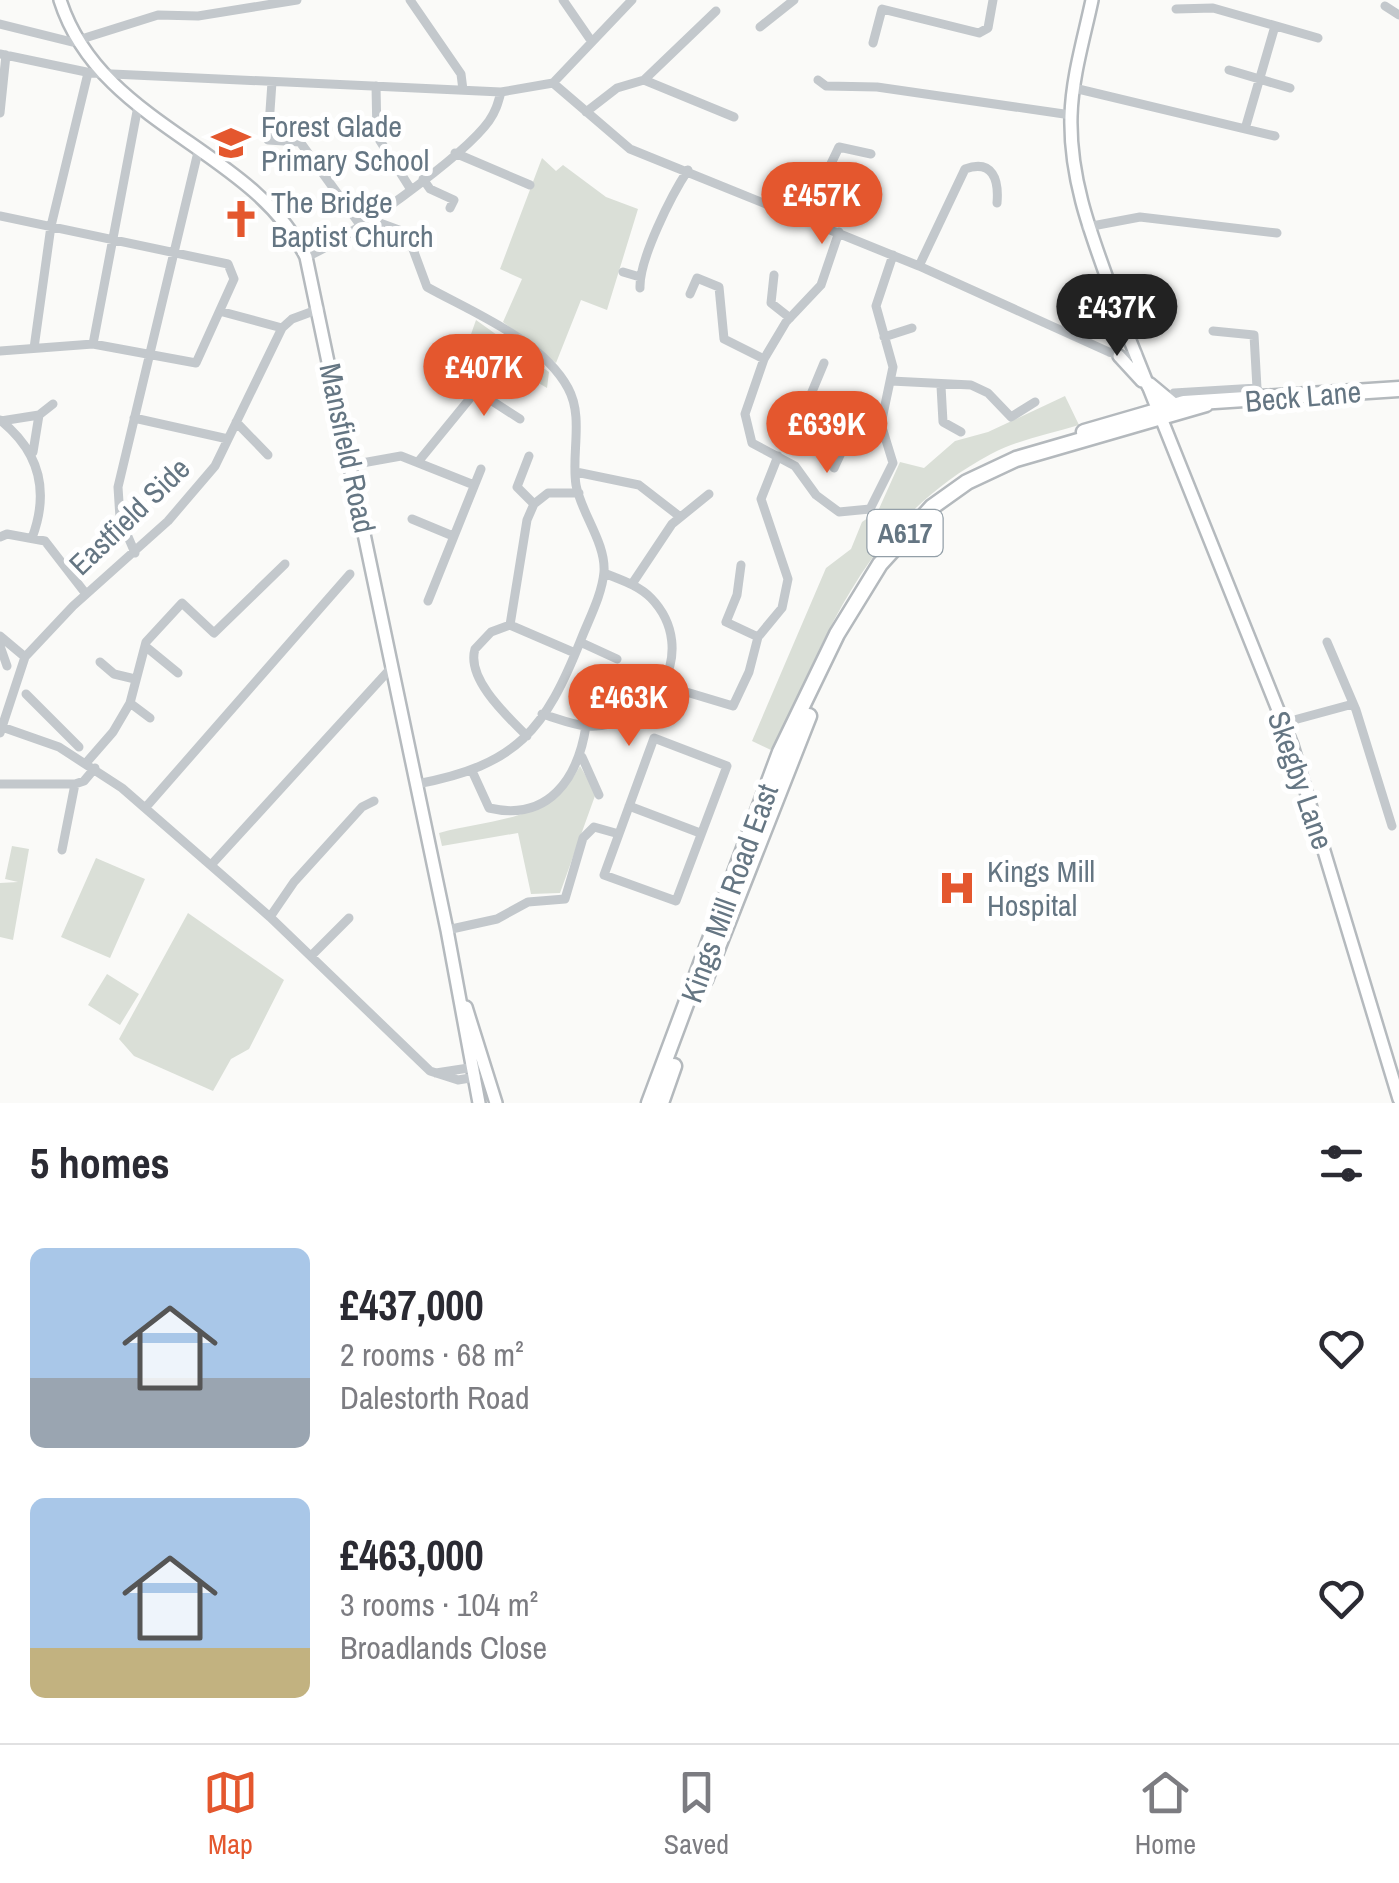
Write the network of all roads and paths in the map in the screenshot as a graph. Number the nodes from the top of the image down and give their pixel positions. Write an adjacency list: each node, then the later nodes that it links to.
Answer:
1 (60, 0): 17 (main road, Mansfield Road)
2 (297, 0): 17 (street)
3 (410, 0): 31 (street)
4 (563, 0): 18 (street)
5 (632, 0): 18 (street)
6 (993, 0): 19 (street)
7 (1092, 0): 29 (main road)
8 (787, 2): 15 (street)
9 (1385, 6): 12 (street)
10 (1176, 9): 14 (street)
11 (716, 11): 24 (street)
12 (1399, 16)
13 (0, 24): 17 (street)
14 (1275, 26): 16 (street); 23 (street)
15 (760, 27)
16 (1318, 38)
17 (80, 40): 22 (main road, Mansfield Road)
18 (592, 42): 27 (street)
19 (873, 43)
20 (3, 54): 22 (street); 35 (street)
21 (1230, 70): 23 (street)
22 (94, 73): 26 (street); 33 (main road, Mansfield Road); 52 (street)
23 (1260, 79): 30 (street); 38 (street)
24 (644, 80): 34 (street); 37 (street)
25 (818, 80): 36 (street)
26 (272, 82): 28 (street); 51 (street)
27 (553, 83): 32 (street); 34 (street)
28 (376, 86): 31 (street); 46 (street)
29 (1074, 88): 36 (main road); 38 (street)
30 (1290, 88)
31 (463, 90): 32 (street)
32 (501, 92): 41 (street)
33 (138, 106): 40 (main road, Mansfield Road); 56 (street)
34 (586, 112): 43 (street)
35 (0, 113)
36 (1071, 115): 53 (main road)
37 (734, 117)
38 (1245, 129): 39 (street)
39 (1274, 136)
40 (198, 152): 57 (street); 59 (main road, Mansfield Road)
41 (454, 153): 44 (street); 45 (street)
42 (871, 154): 50 (street)
43 (688, 170): 50 (street); 61 (street)
44 (422, 179): 46 (street); 48 (street)
45 (530, 185)
46 (410, 188): 51 (street)
47 (997, 203): 60 (street)
48 (450, 208)
49 (0, 216): 52 (street)
50 (805, 218): 54 (street)
51 (365, 222): 59 (street); 103 (street)
52 (51, 226): 56 (street); 72 (street)
53 (1087, 226): 55 (street); 74 (main road)
54 (839, 232): 58 (street); 66 (street)
55 (1276, 233)
56 (110, 239): 57 (street); 71 (street)
57 (174, 252): 65 (street); 75 (street)
58 (893, 255): 60 (street); 70 (street)
59 (306, 257): 64 (main road, Mansfield Road)
60 (919, 266): 74 (street)
61 (623, 272)
62 (774, 275): 66 (street)
63 (690, 294): 76 (street)
64 (319, 308): 67 (street); 100 (main road, Mansfield Road)
65 (222, 312): 67 (street); 75 (street)
66 (790, 318): 76 (street)
67 (282, 328): 92 (street, Eastfield Side)
68 (912, 328): 70 (street)
69 (1212, 331): 82 (street)
70 (884, 337): 78 (street)
71 (92, 344): 72 (street); 75 (street)
72 (34, 348): 73 (street)
73 (0, 350)
74 (1129, 354): 79 (main road)
75 (149, 356): 89 (street)
76 (764, 359): 98 (street)
77 (824, 363): 87 (street)
78 (892, 382): 80 (street); 85 (street)
79 (1146, 383): 86 (highway); 86 (main road)
80 (941, 386): 83 (street); 93 (street)
81 (1399, 388): 82 (highway, Beck Lane / A617)
82 (1260, 394): 86 (highway, Beck Lane / A617); 86 (street)
83 (1035, 402)
84 (53, 404): 88 (street)
85 (881, 409): 87 (street); 98 (street)
86 (1160, 412): 138 (highway, Kings Mill Road East / A617); 145 (main road, Skegby Lane)
87 (832, 414): 102 (street)
88 (39, 415): 91 (street); 95 (street)
89 (134, 418): 94 (street); 113 (street)
90 (520, 419): 99 (street)
91 (1, 420): 95 (street)
92 (236, 422): 94 (street, Eastfield Side); 96 (street)
93 (961, 432)
94 (228, 439): 113 (street, Eastfield Side)
95 (33, 452): 112 (street)
96 (268, 455)
97 (529, 456): 107 (street)
98 (778, 456): 123 (street)
99 (418, 462): 100 (street); 104 (street)
100 (351, 464): 133 (main road, Mansfield Road)
101 (481, 468): 104 (street)
102 (834, 468)
103 (576, 472): 105 (street); 108 (street)
104 (474, 485): 110 (street)
105 (579, 493): 107 (street); 117 (street)
106 (709, 494): 108 (street)
107 (534, 504): 121 (street)
108 (679, 516): 118 (street)
109 (412, 520): 110 (street)
110 (453, 536): 120 (street)
111 (0, 537): 112 (street)
112 (32, 538): 119 (street)
113 (136, 552): 119 (street, Eastfield Side)
114 (285, 564): 127 (street)
115 (741, 564): 123 (street)
116 (350, 574): 161 (street)
117 (604, 574): 118 (street); 124 (street)
118 (632, 584): 147 (street)
119 (86, 594): 129 (street, Eastfield Side)
120 (428, 601)
121 (510, 625): 128 (street); 149 (street)
122 (0, 636): 129 (street)
123 (758, 637): 139 (street)
124 (580, 642): 128 (street); 130 (street)
125 (1328, 642): 142 (street)
126 (0, 646): 132 (street)
127 (145, 646): 134 (street); 135 (street)
128 (575, 654): 143 (street)
129 (25, 657): 136 (street)
130 (617, 659)
131 (100, 662): 135 (street)
132 (8, 666)
133 (392, 667): 157 (main road, Mansfield Road); 167 (street)
134 (178, 673)
135 (135, 679): 141 (street)
136 (14, 682): 137 (street); 148 (street)
137 (0, 685)
138 (816, 686): 177 (highway, Kings Mill Road East / A617); 178 (highway, Kings Mill Road East / A617)
139 (683, 691)
140 (26, 694): 146 (street)
141 (130, 703): 144 (street); 153 (street)
142 (1354, 704): 145 (street); 162 (street)
143 (542, 714): 147 (street); 149 (street)
144 (150, 718)
145 (1283, 723): 174 (main road, Skegby Lane)
146 (56, 724): 150 (street); 151 (street)
147 (586, 726): 152 (street)
148 (1, 730): 150 (street)
149 (527, 736): 154 (street)
150 (42, 741): 153 (street)
151 (80, 747)
152 (582, 756): 154 (street); 158 (street)
153 (90, 765): 156 (street); 161 (street)
154 (472, 773): 157 (street)
155 (0, 784): 156 (street)
156 (75, 784): 166 (street)
157 (417, 784): 170 (main road, Mansfield Road)
158 (599, 795)
159 (374, 800): 168 (street)
160 (629, 806): 164 (street); 164 (street); 165 (street)
161 (146, 807): 167 (street)
162 (1394, 813): 163 (street)
163 (1392, 826)
164 (700, 833): 165 (street)
165 (618, 834): 170 (street)
166 (62, 850)
167 (211, 865): 168 (street)
168 (270, 917): 171 (street)
169 (349, 918): 171 (street)
170 (447, 930): 172 (main road, Mansfield Road)
171 (311, 956): 173 (street)
172 (460, 994): 173 (main road, Mansfield Road); 173 (main road, Mansfield Road)
173 (478, 1070): 175 (main road, Mansfield Road); 176 (main road, Mansfield Road)
174 (1399, 1100)
175 (479, 1103)
176 (496, 1103)
177 (650, 1103)
178 (660, 1103)

